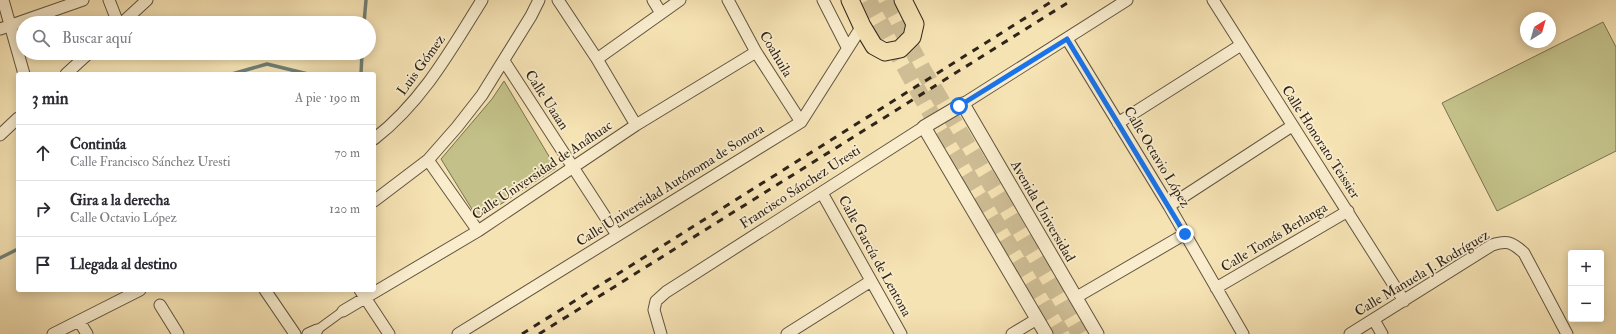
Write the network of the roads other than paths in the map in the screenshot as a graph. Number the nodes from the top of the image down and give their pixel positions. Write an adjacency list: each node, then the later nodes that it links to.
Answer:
1 (4, 0): 22 (street)
2 (83, 0): 17 (street)
3 (109, 0): 18 (street)
4 (147, 0): 19 (street)
5 (482, 0): 42 (street, Luis Gómez)
6 (539, 0): 31 (street)
7 (558, 0): 28 (street)
8 (653, 0): 16 (street)
9 (680, 0): 16 (street)
10 (728, 0): 26 (street, Coahuila)
11 (823, 0): 25 (street)
12 (850, 0): 21 (main road)
13 (903, 0): 21 (main road)
14 (1127, 0): 23 (street)
15 (1213, 0): 24 (street, Calle Honorato Teissier)
16 (661, 13): 28 (street)
17 (37, 16)
18 (115, 16)
19 (130, 16)
20 (16, 23): 22 (street)
21 (862, 26): 25 (street, Calle Universidad Autónoma de Sonora)
22 (5, 27): 27 (street)
23 (1067, 39): 34 (street); 37 (street, Calle Octavio López)
24 (1241, 45): 37 (street); 39 (street, Calle Honorato Teissier)
25 (847, 47): 36 (street, Calle Universidad Autónoma de Sonora)
26 (756, 52): 36 (street, Coahuila); 38 (street, Calle Universidad de Anáhuac)
27 (16, 54)
28 (597, 59): 38 (street)
29 (18, 60): 32 (street)
30 (81, 60): 33 (street)
31 (504, 61): 43 (street); 44 (street, Calle Uaaan)
32 (23, 72)
33 (68, 72)
34 (963, 104): 40 (street, Francisco Sánchez Uresti); 58 (street, Avenida Universidad)
35 (16, 120): 41 (street)
36 (800, 122): 51 (street, Calle Universidad Autónoma de Sonora)
37 (1118, 123): 47 (street, Calle Octavio López)
38 (636, 126): 44 (street, Calle Universidad de Anáhuac)
39 (1292, 126): 47 (street); 48 (street, Calle Honorato Teissier)
40 (924, 127): 45 (street, Francisco Sánchez Uresti); 62 (street)
41 (0, 135)
42 (376, 137)
43 (428, 160): 46 (street); 49 (street)
44 (574, 168): 49 (street, Calle Universidad de Anáhuac); 51 (street, Calle Uaaan)
45 (822, 193): 52 (street, Calle García de Lentona); 72 (street, Francisco Sánchez Uresti)
46 (376, 199)
47 (1169, 206): 50 (street, Calle Octavio López)
48 (1348, 210): 54 (street, Calle Tomás Berlanga); 59 (street, Calle Honorato Teissier)
49 (478, 231): 53 (street, Calle Universidad de Anáhuac)
50 (1185, 234): 54 (street, Calle Octavio López); 58 (street)
51 (617, 235): 71 (street, Calle Universidad Autónoma de Sonora)
52 (871, 280): 73 (street); 74 (street, Calle García de Lentona)
53 (376, 287)
54 (1216, 288): 78 (street, Calle Octavio López)
55 (136, 292): 64 (street)
56 (267, 292): 69 (street)
57 (363, 294): 61 (street, Calle Universidad de Anáhuac); 70 (street)
58 (1075, 298): 77 (street, Avenida Universidad)
59 (1404, 301): 63 (street, Calle Manuela J. Rodríguez); 81 (street, Calle Manuela J. Rodríguez)
60 (160, 305): 68 (street)
61 (343, 311): 65 (street)
62 (1037, 319): 75 (street); 76 (street)
63 (1374, 320): 79 (street, Calle Manuela J. Rodríguez); 80 (street)
64 (79, 321): 66 (street); 67 (street)
65 (313, 332)
66 (53, 334)
67 (87, 334)
68 (178, 334)
69 (295, 334)
70 (389, 334)
71 (458, 334)
72 (661, 334)
73 (787, 334)
74 (901, 334)
75 (1012, 334)
76 (1046, 334)
77 (1097, 334)
78 (1243, 334)
79 (1350, 334)
80 (1382, 334)
81 (1567, 334)

